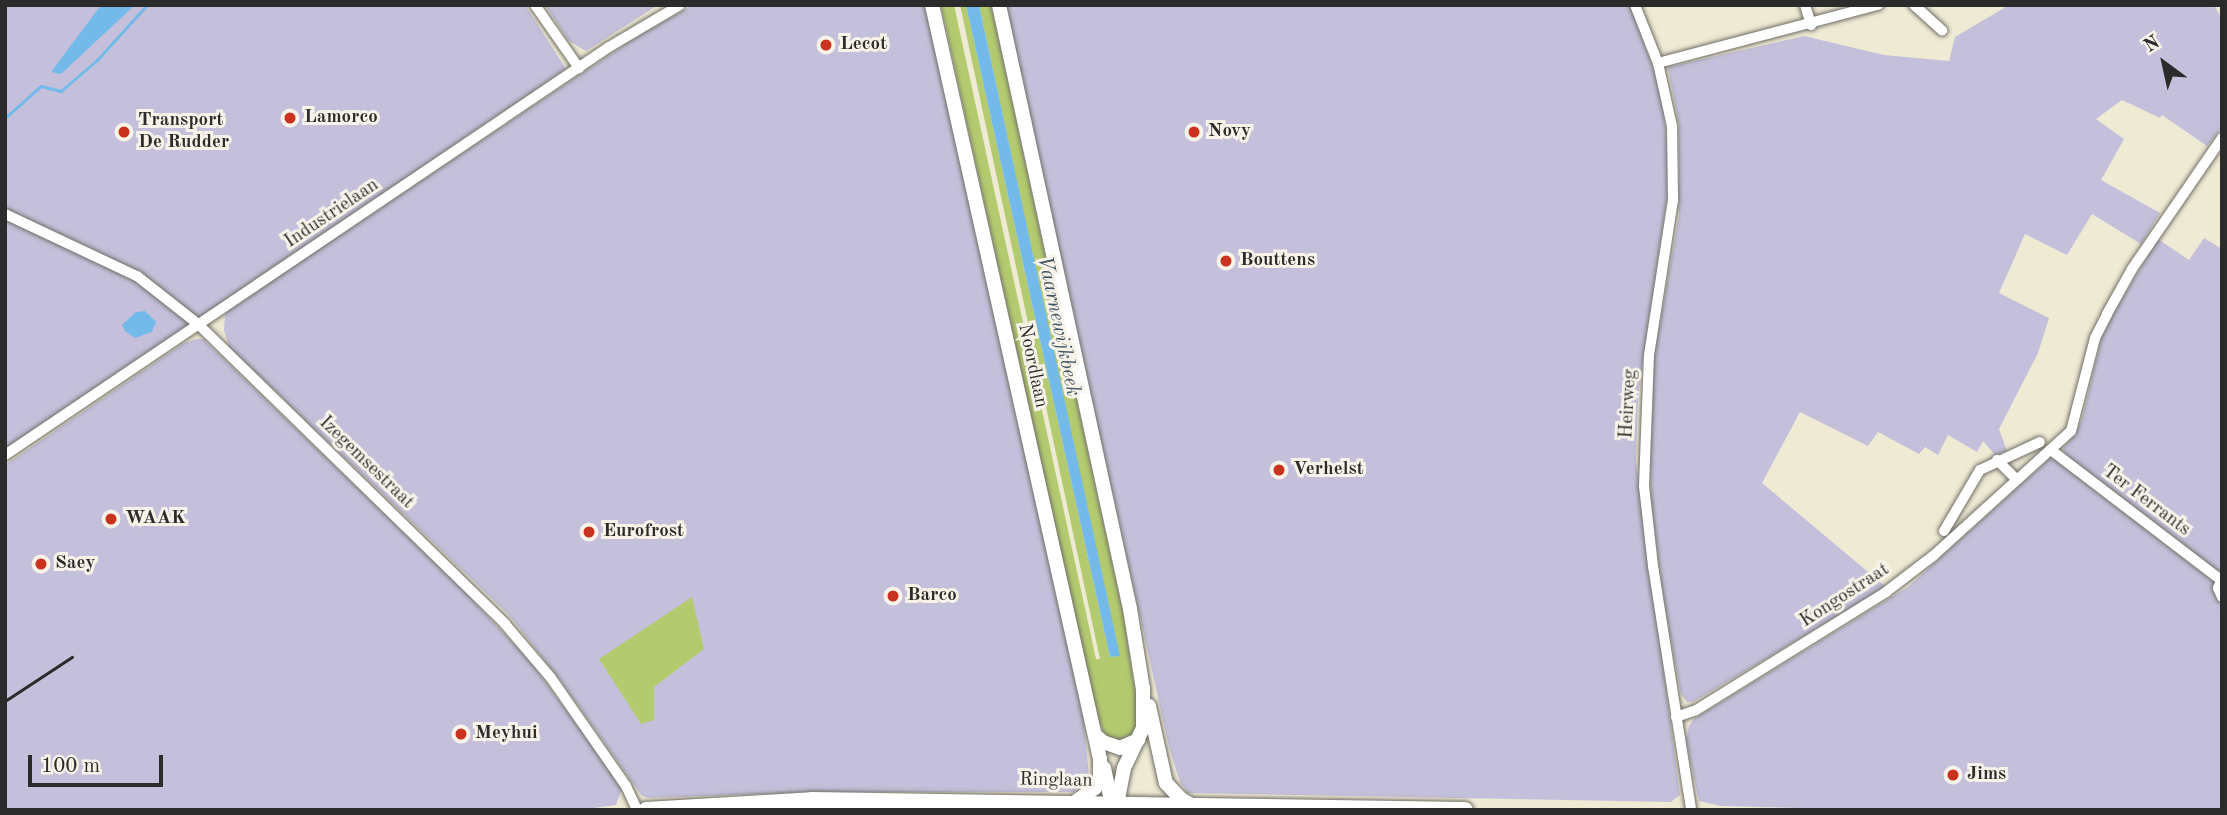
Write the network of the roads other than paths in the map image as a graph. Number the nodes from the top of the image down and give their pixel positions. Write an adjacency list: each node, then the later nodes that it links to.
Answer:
1 (535, 5): 12 (street)
2 (680, 5): 12 (street, Industrielaan)
3 (932, 5): 26 (street, Noordlaan)
4 (999, 5): 24 (street)
5 (1635, 5): 11 (street, Heirweg)
6 (1805, 5): 9 (street)
7 (1878, 5): 9 (street)
8 (1914, 5): 10 (street)
9 (1811, 25): 11 (street)
10 (1942, 30)
11 (1658, 63): 25 (street, Heirweg)
12 (579, 68): 15 (street, Industrielaan)
13 (2222, 138): 17 (street, Kongostraat)
14 (5, 214): 15 (street, Izegemsestraat)
15 (198, 324): 18 (street, Industrielaan); 32 (street, Izegemsestraat)
16 (2040, 442): 19 (street)
17 (2051, 450): 20 (street, Kongostraat); 22 (street, Ter Ferrants)
18 (5, 455)
19 (1997, 460): 20 (street); 21 (street)
20 (2017, 481): 25 (street, Kongostraat)
21 (1944, 531)
22 (2221, 579): 23 (street)
23 (2222, 597)
24 (1143, 689): 27 (street); 30 (street)
25 (1676, 717): 35 (street, Heirweg)
26 (1095, 735): 27 (street); 28 (street, Noordlaan)
27 (1138, 740): 31 (street)
28 (1100, 759): 29 (street, Noordlaan); 31 (street, Noordlaan)
29 (1075, 802): 31 (main road, Ringlaan); 33 (main road, Ringlaan)
30 (1192, 805): 31 (main road, Ringlaan); 34 (main road, Ringlaan)
31 (1113, 806)
32 (637, 810)
33 (646, 810)
34 (1465, 810)
35 (1691, 810)

